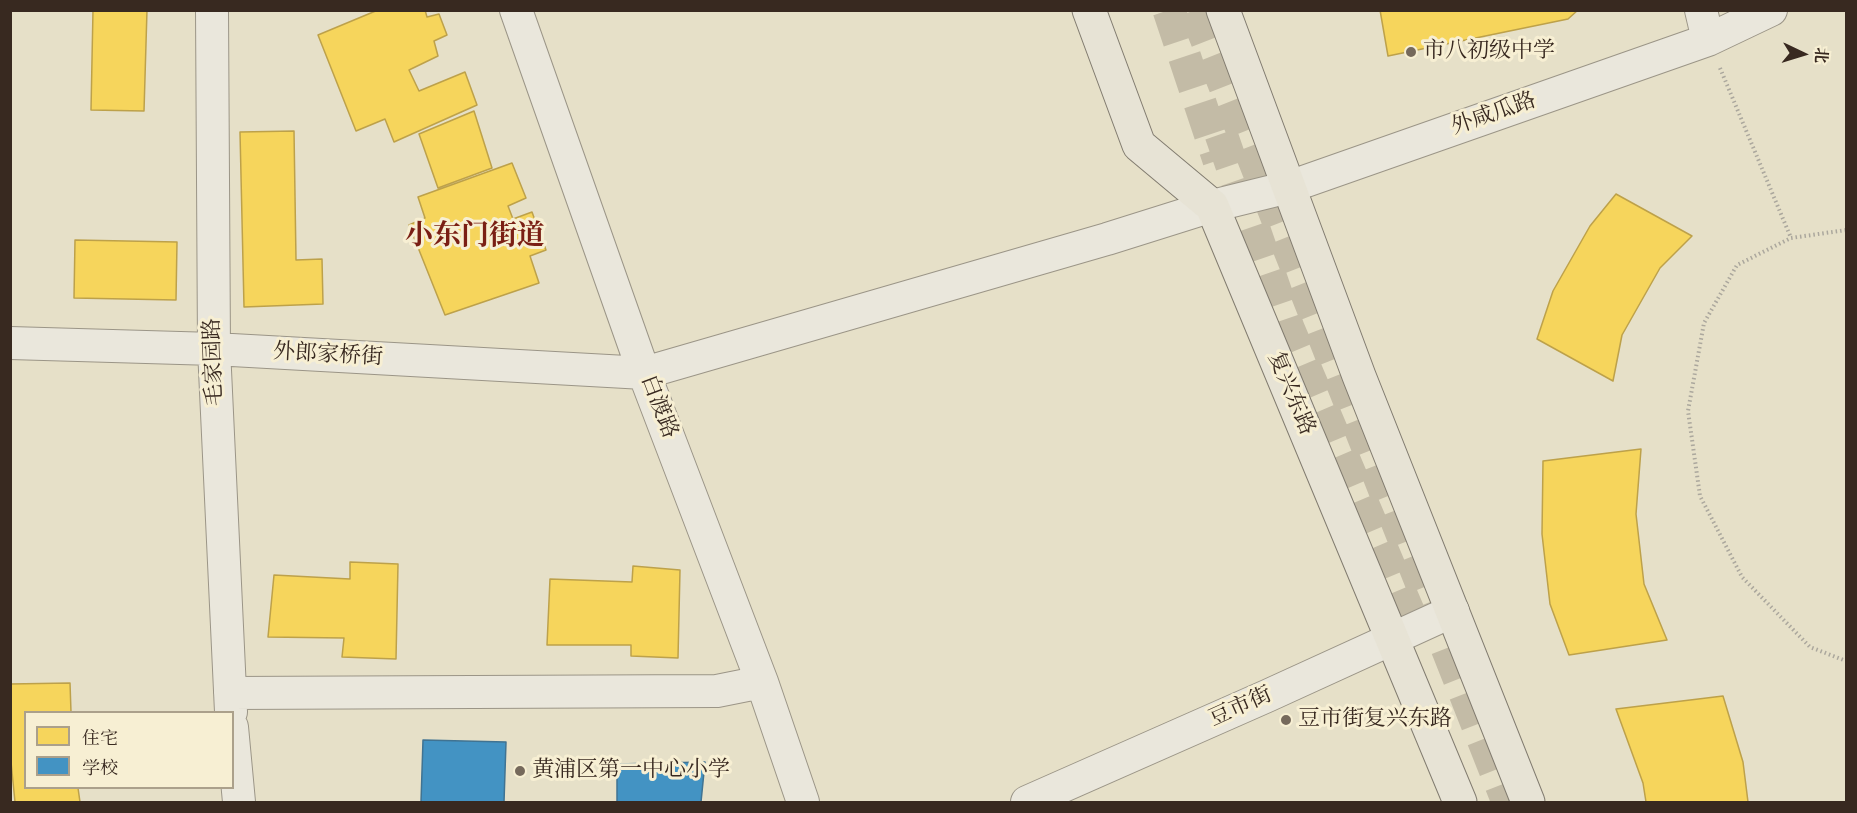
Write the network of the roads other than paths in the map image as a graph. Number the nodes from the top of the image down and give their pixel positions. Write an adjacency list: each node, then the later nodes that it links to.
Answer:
1 (212, 10): 10 (street, 毛家园路)
2 (516, 10): 11 (street, 白渡路)
3 (1089, 10): 8 (main road, 复兴东路)
4 (1222, 10): 7 (main road)
5 (1771, 10): 6 (street, 外咸瓜路)
6 (1705, 25): 7 (street, 外咸瓜路)
7 (1289, 187): 8 (street, 外咸瓜路); 12 (main road)
8 (1212, 206): 11 (street, 外郎家桥街); 13 (main road, 复兴东路)
9 (10, 342): 10 (street, 外郎家桥街)
10 (214, 349): 11 (street, 外郎家桥街); 15 (street, 毛家园路)
11 (645, 373): 14 (street, 白渡路)
12 (1453, 611): 13 (street, 豆市街); 21 (main road)
13 (1391, 638): 19 (street, 豆市街); 20 (main road, 复兴东路)
14 (762, 682): 15 (street); 18 (street, 白渡路)
15 (230, 703)
16 (234, 748): 17 (street)
17 (239, 802)
18 (803, 802)
19 (1027, 802)
20 (1460, 802)
21 (1528, 802)

